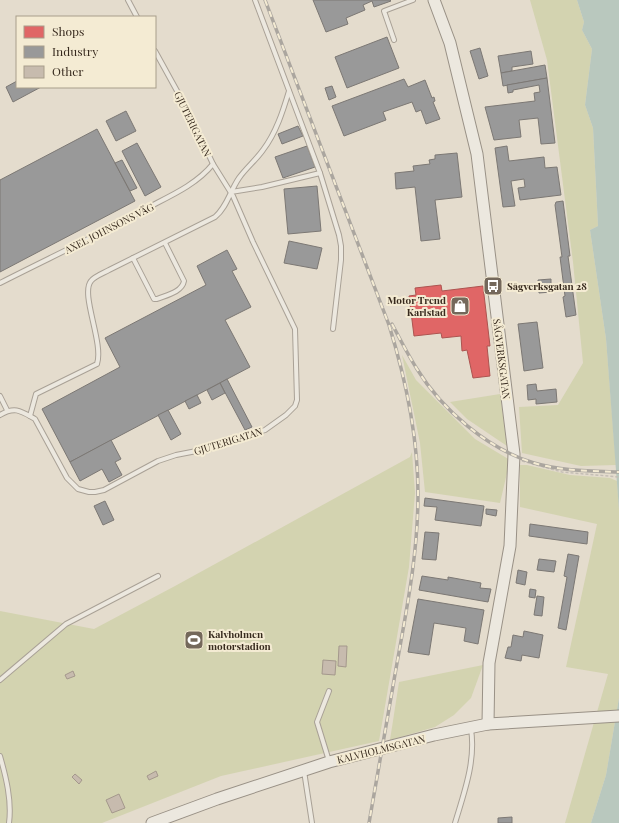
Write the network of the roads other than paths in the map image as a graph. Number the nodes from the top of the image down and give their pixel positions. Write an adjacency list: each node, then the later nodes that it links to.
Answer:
1 (128, 0): 5 (lane)
2 (255, 0): 8 (lane)
3 (413, 0): 6 (lane)
4 (434, 0): 24 (street, SÅGVERKSGATAN)
5 (136, 16)
6 (394, 40)
7 (156, 53): 9 (lane, GJUTERIGATAN)
8 (289, 91): 10 (lane); 11 (lane)
9 (213, 164): 11 (lane, GJUTERIGATAN); 14 (lane, AXEL JOHNSONS VÄG)
10 (320, 173): 11 (lane); 15 (lane)
11 (231, 192): 12 (lane); 19 (lane, GJUTERIGATAN)
12 (165, 243): 13 (lane); 13 (lane)
13 (133, 258): 19 (lane)
14 (0, 284)
15 (333, 329)
16 (0, 396): 17 (lane)
17 (7, 410): 18 (lane); 19 (lane, GJUTERIGATAN)
18 (0, 415)
19 (30, 416)
20 (158, 576): 21 (lane)
21 (0, 680)
22 (328, 691): 27 (lane)
23 (619, 716): 24 (street, KALVHOLMSGATAN)
24 (488, 724): 25 (street, KALVHOLMSGATAN)
25 (471, 727): 27 (street, KALVHOLMSGATAN); 32 (lane)
26 (0, 756): 29 (lane)
27 (329, 762): 28 (street, KALVHOLMSGATAN)
28 (304, 771): 30 (street, KALVHOLMSGATAN); 31 (lane)
29 (9, 823)
30 (152, 823)
31 (312, 823)
32 (456, 823)

